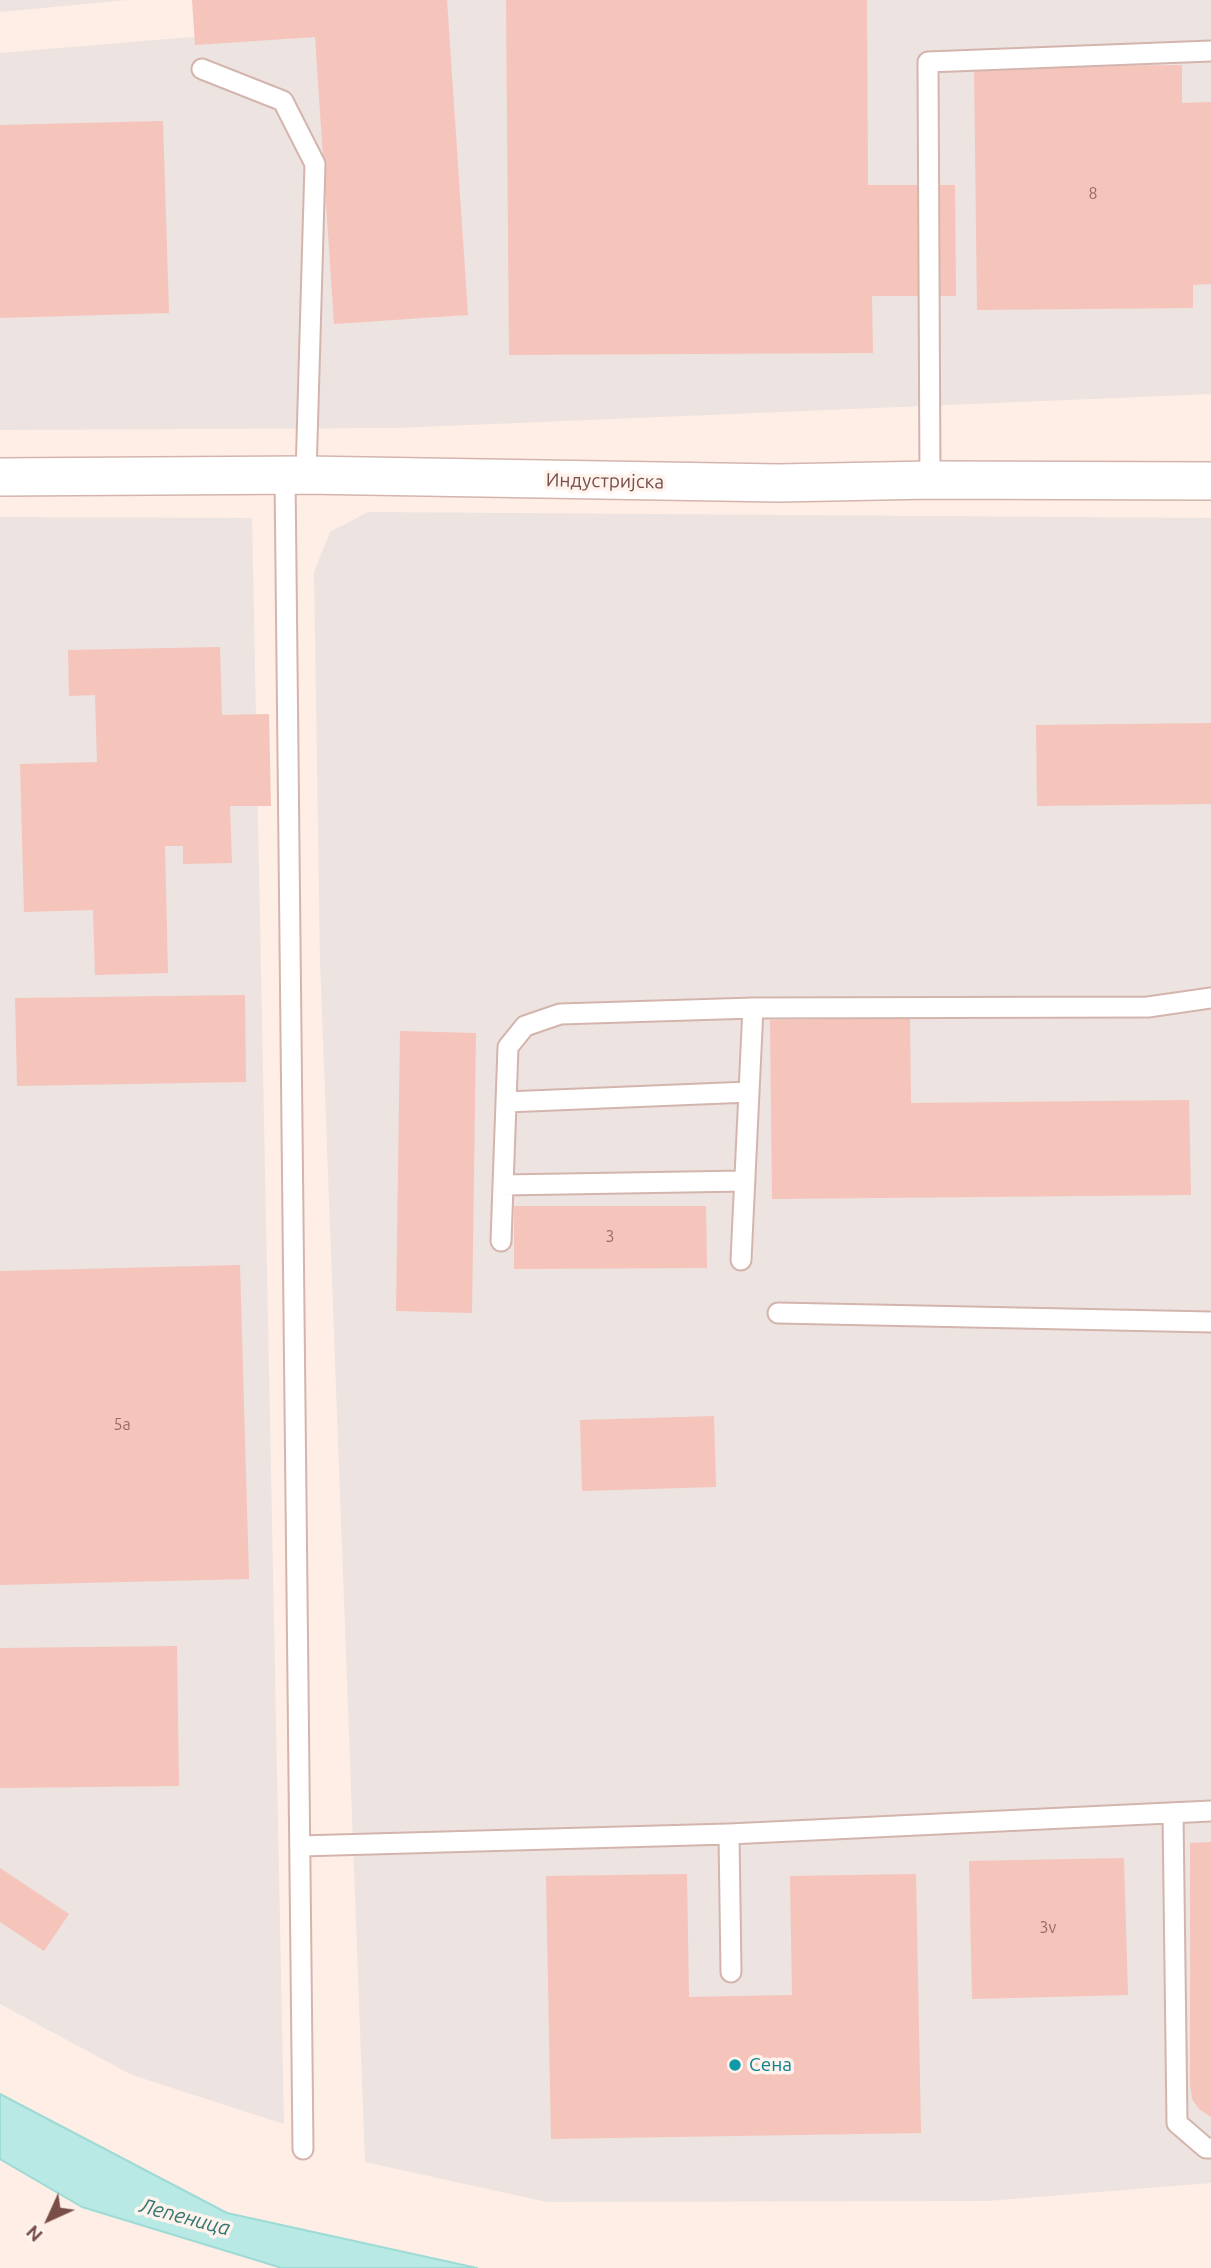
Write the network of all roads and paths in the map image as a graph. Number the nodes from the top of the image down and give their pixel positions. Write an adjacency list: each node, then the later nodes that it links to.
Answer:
1 (1211, 51): 5 (lane)
2 (202, 69): 3 (lane)
3 (295, 476): 4 (street, Индустријска); 5 (street, Индустријска); 20 (lane)
4 (0, 478)
5 (930, 480): 6 (street, Индустријска)
6 (1211, 481)
7 (1211, 998): 8 (lane)
8 (753, 1008): 9 (lane); 10 (lane)
9 (749, 1092): 10 (lane); 11 (lane)
10 (506, 1102): 12 (lane)
11 (746, 1181): 12 (lane); 14 (lane)
12 (503, 1185): 13 (lane)
13 (501, 1241)
14 (741, 1259)
15 (778, 1313): 16 (lane)
16 (1211, 1322)
17 (1211, 1811): 18 (lane)
18 (1173, 1813): 19 (lane); 22 (lane)
19 (729, 1834): 20 (lane); 21 (lane)
20 (300, 1846): 23 (lane)
21 (731, 1972)
22 (1211, 2148)
23 (303, 2149)

